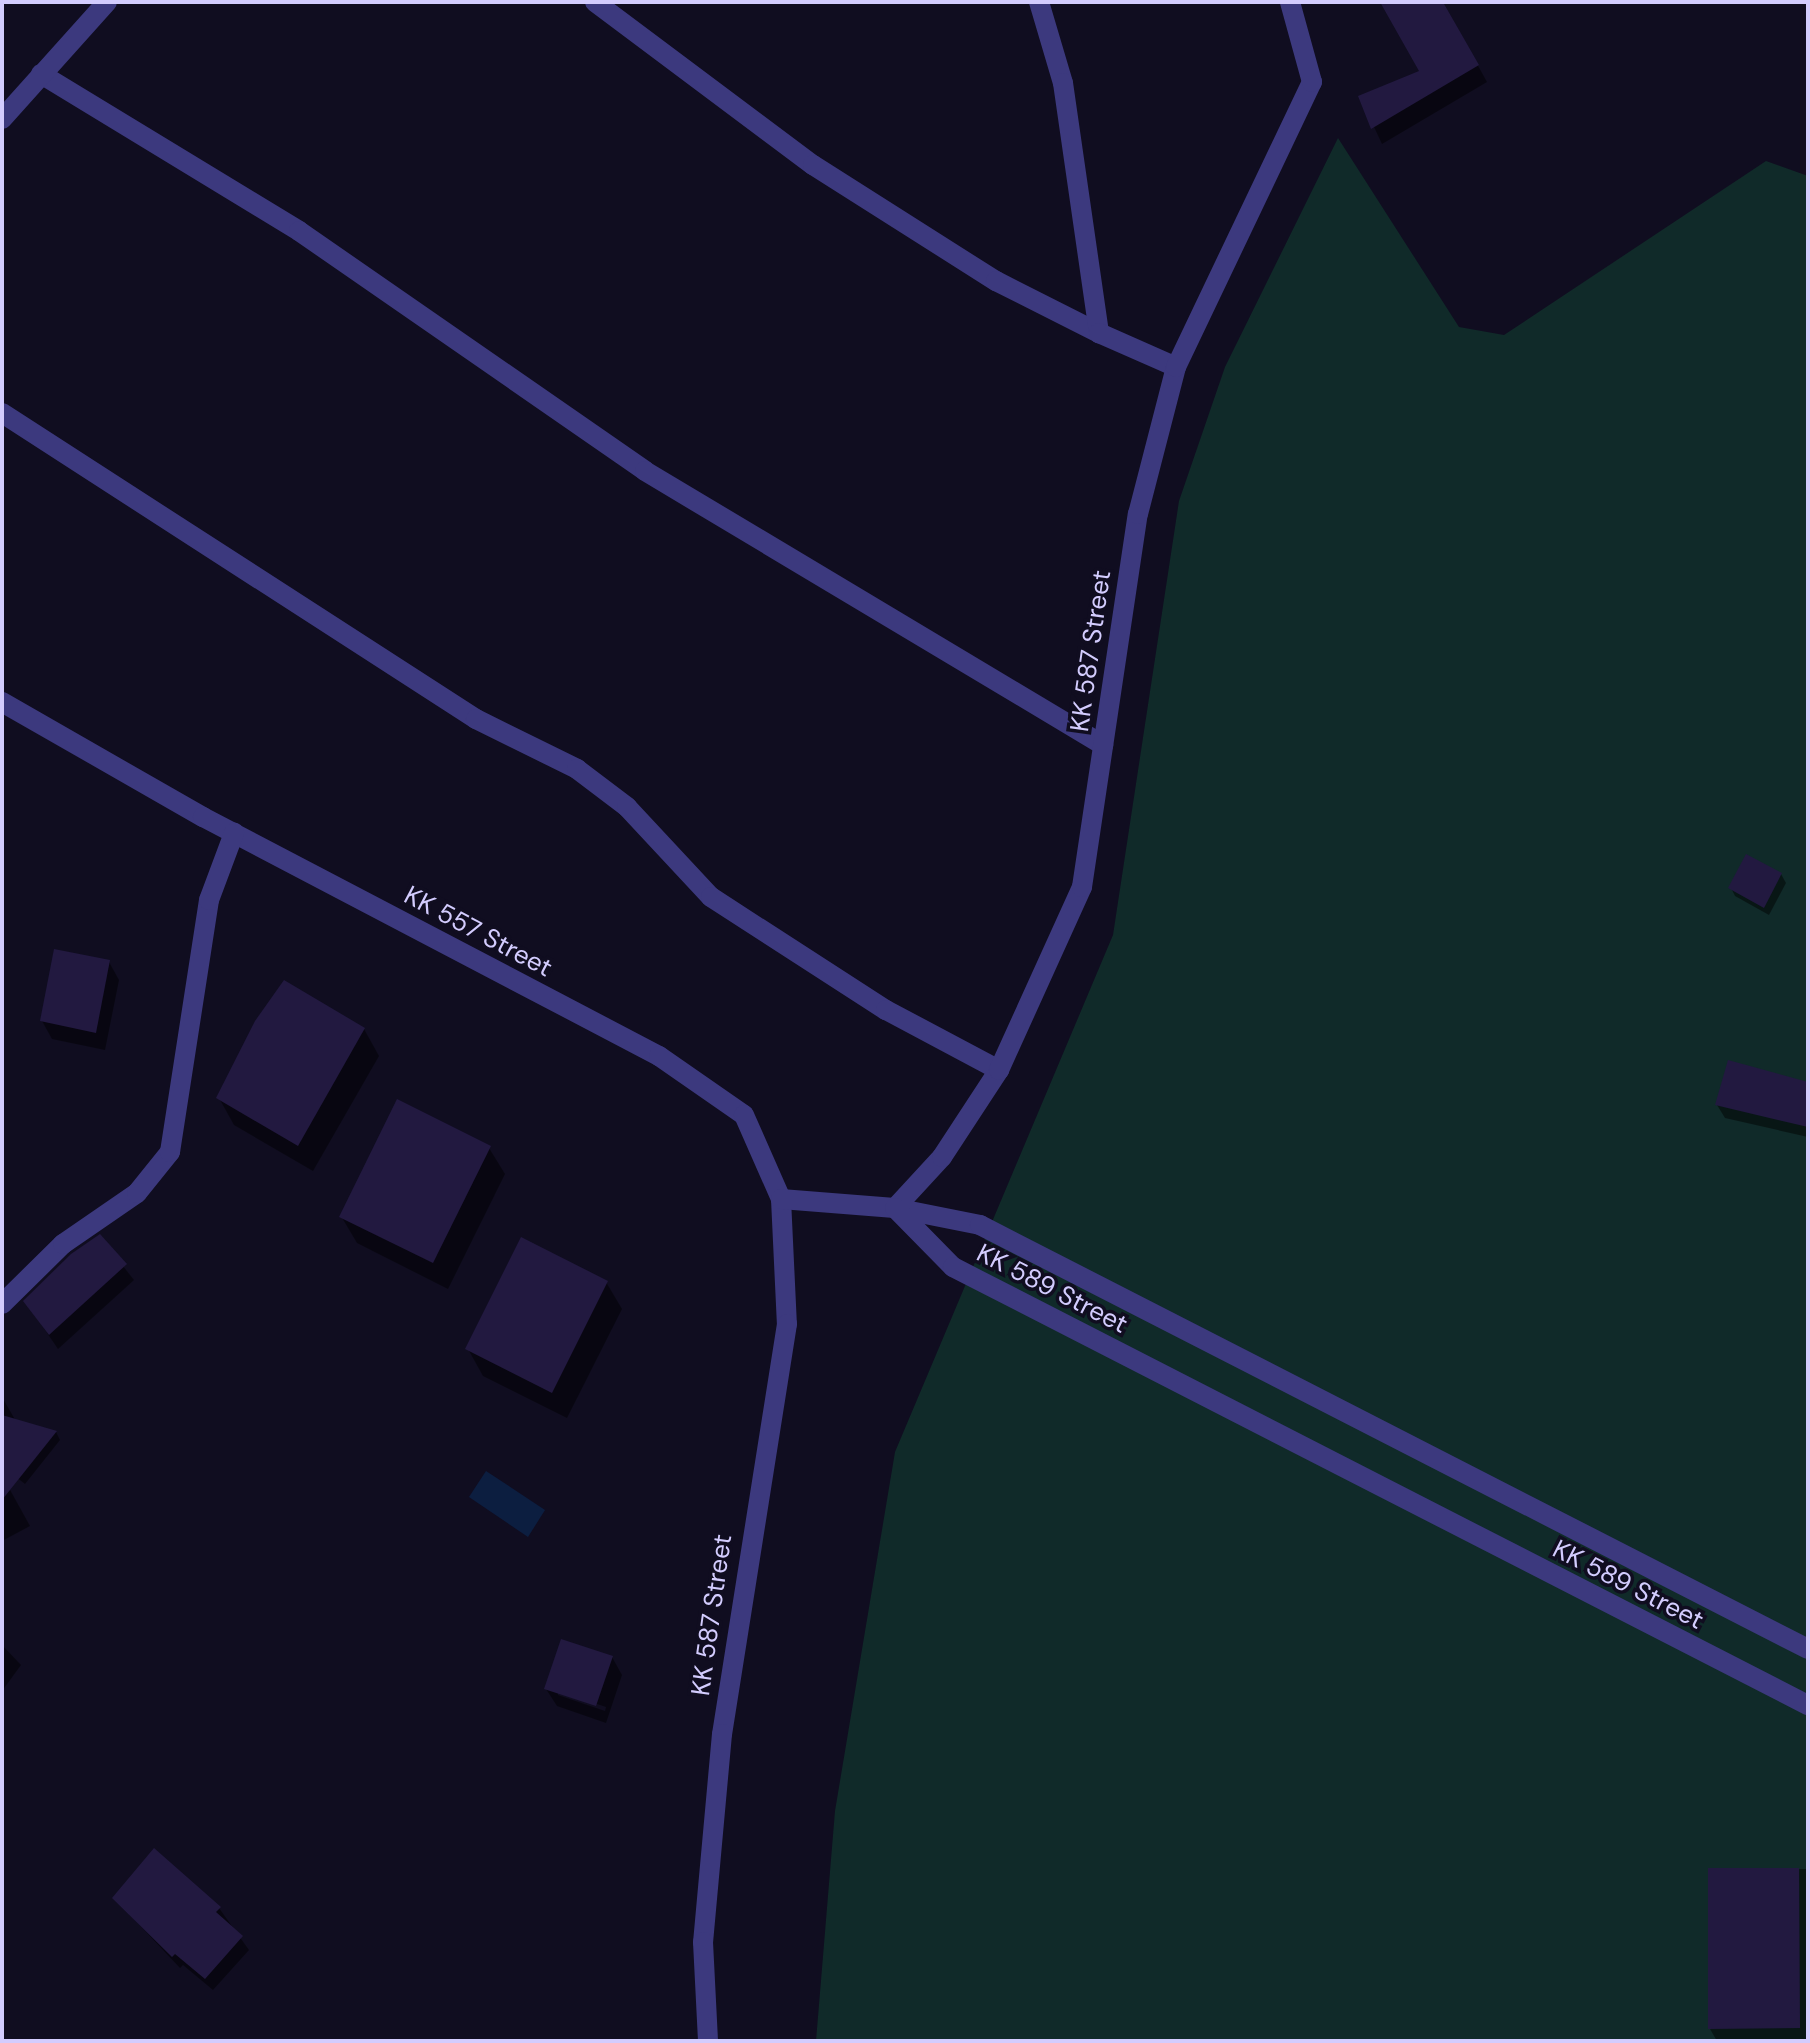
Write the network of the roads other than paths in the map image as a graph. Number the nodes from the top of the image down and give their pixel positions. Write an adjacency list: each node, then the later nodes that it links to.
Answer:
1 (107, 2): 5 (street)
2 (595, 2): 7 (street)
3 (1039, 2): 7 (street)
4 (1290, 2): 8 (street, KK 587 Street)
5 (41, 74): 6 (street); 11 (street)
6 (2, 119)
7 (1099, 333): 8 (street)
8 (1176, 367): 11 (street, KK 587 Street)
9 (2, 413): 13 (street)
10 (2, 702): 12 (street, KK 557 Street)
11 (1103, 745): 13 (street, KK 587 Street)
12 (234, 833): 14 (street, KK 557 Street); 16 (street)
13 (999, 1070): 15 (street, KK 587 Street)
14 (781, 1199): 15 (street); 19 (street, KK 587 Street)
15 (895, 1208): 17 (street, KK 589 Street); 18 (street, KK 589 Street)
16 (2, 1304)
17 (1808, 1649)
18 (1808, 1705)
19 (708, 2041)

